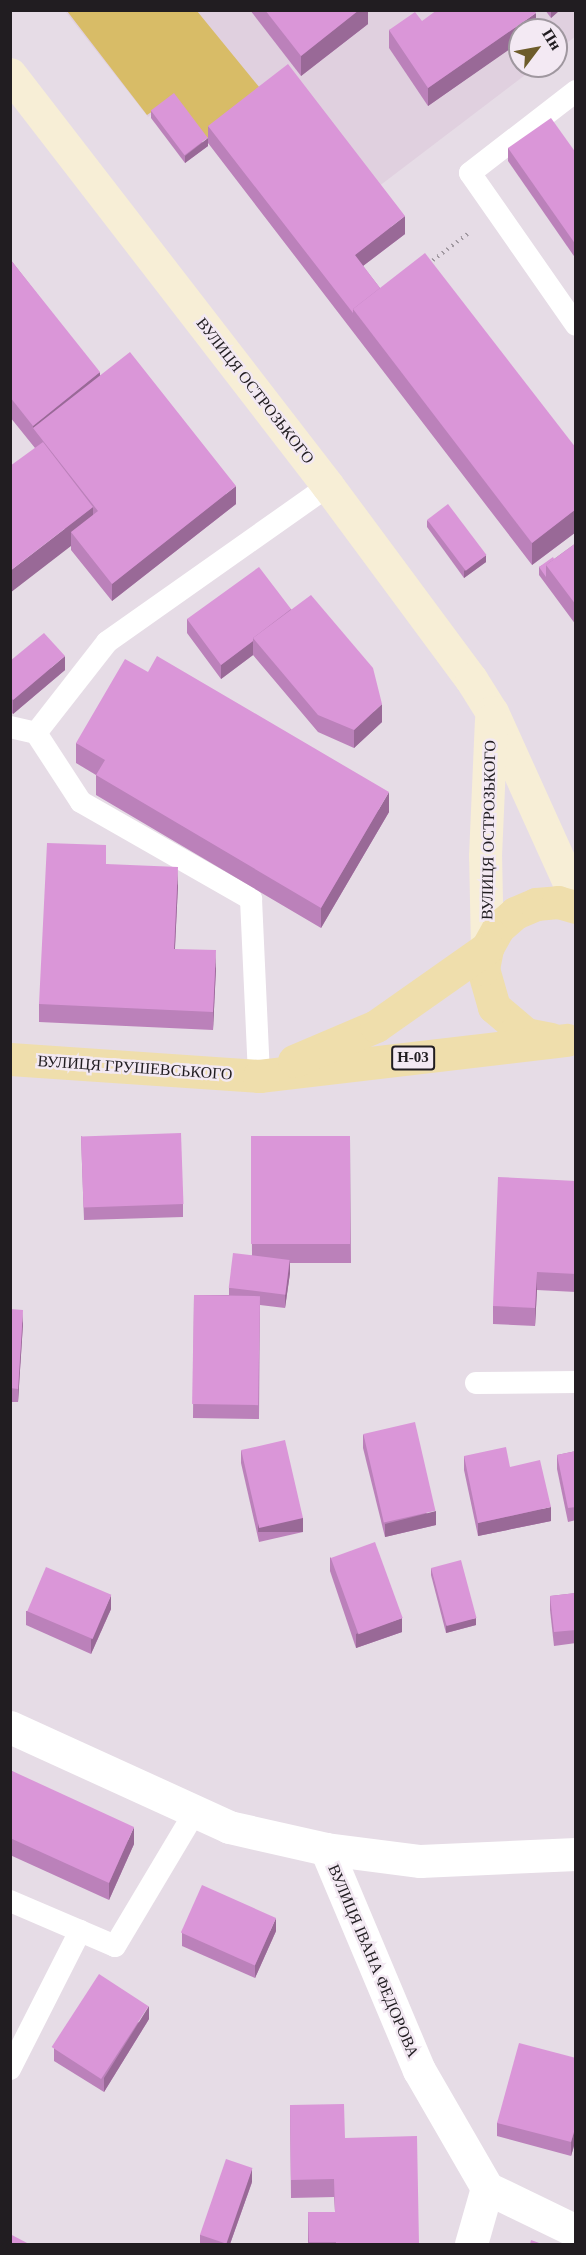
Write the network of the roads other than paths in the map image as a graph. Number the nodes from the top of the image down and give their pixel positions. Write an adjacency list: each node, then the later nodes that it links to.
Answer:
1 (11, 76): 4 (main road, ВУЛИЦЯ ОСТРОЗЬКОГО)
2 (576, 91): 3 (lane)
3 (576, 325)
4 (328, 486): 5 (main road, ВУЛИЦЯ ОСТРОЗЬКОГО); 7 (lane)
5 (492, 712): 8 (main road, ВУЛИЦЯ ОСТРОЗЬКОГО); 10 (main road, ВУЛИЦЯ ОСТРОЗЬКОГО)
6 (10, 727): 7 (lane)
7 (36, 733): 13 (lane)
8 (576, 898)
9 (576, 907): 10 (main road, Н-03)
10 (487, 948): 11 (main road, Н-03); 13 (main road, ВУЛИЦЯ ГРУШЕВСЬКОГО / Н-03)
11 (571, 1038): 13 (main road, ВУЛИЦЯ ГРУШЕВСЬКОГО / Н-03)
12 (10, 1059): 13 (main road, ВУЛИЦЯ ГРУШЕВСЬКОГО / Н-03)
13 (259, 1076)
14 (576, 1382): 15 (lane)
15 (476, 1383)
16 (10, 1727): 17 (street, ВУЛИЦЯ ІВАНА ФЕДОРОВА)
17 (195, 1812): 18 (street, ВУЛИЦЯ ІВАНА ФЕДОРОВА); 21 (lane)
18 (326, 1849): 19 (street); 23 (street, ВУЛИЦЯ ІВАНА ФЕДОРОВА)
19 (576, 1854)
20 (10, 1901): 21 (lane)
21 (80, 1931): 22 (lane)
22 (10, 2069)
23 (487, 2188): 24 (street); 25 (street)
24 (576, 2231)
25 (471, 2244)

